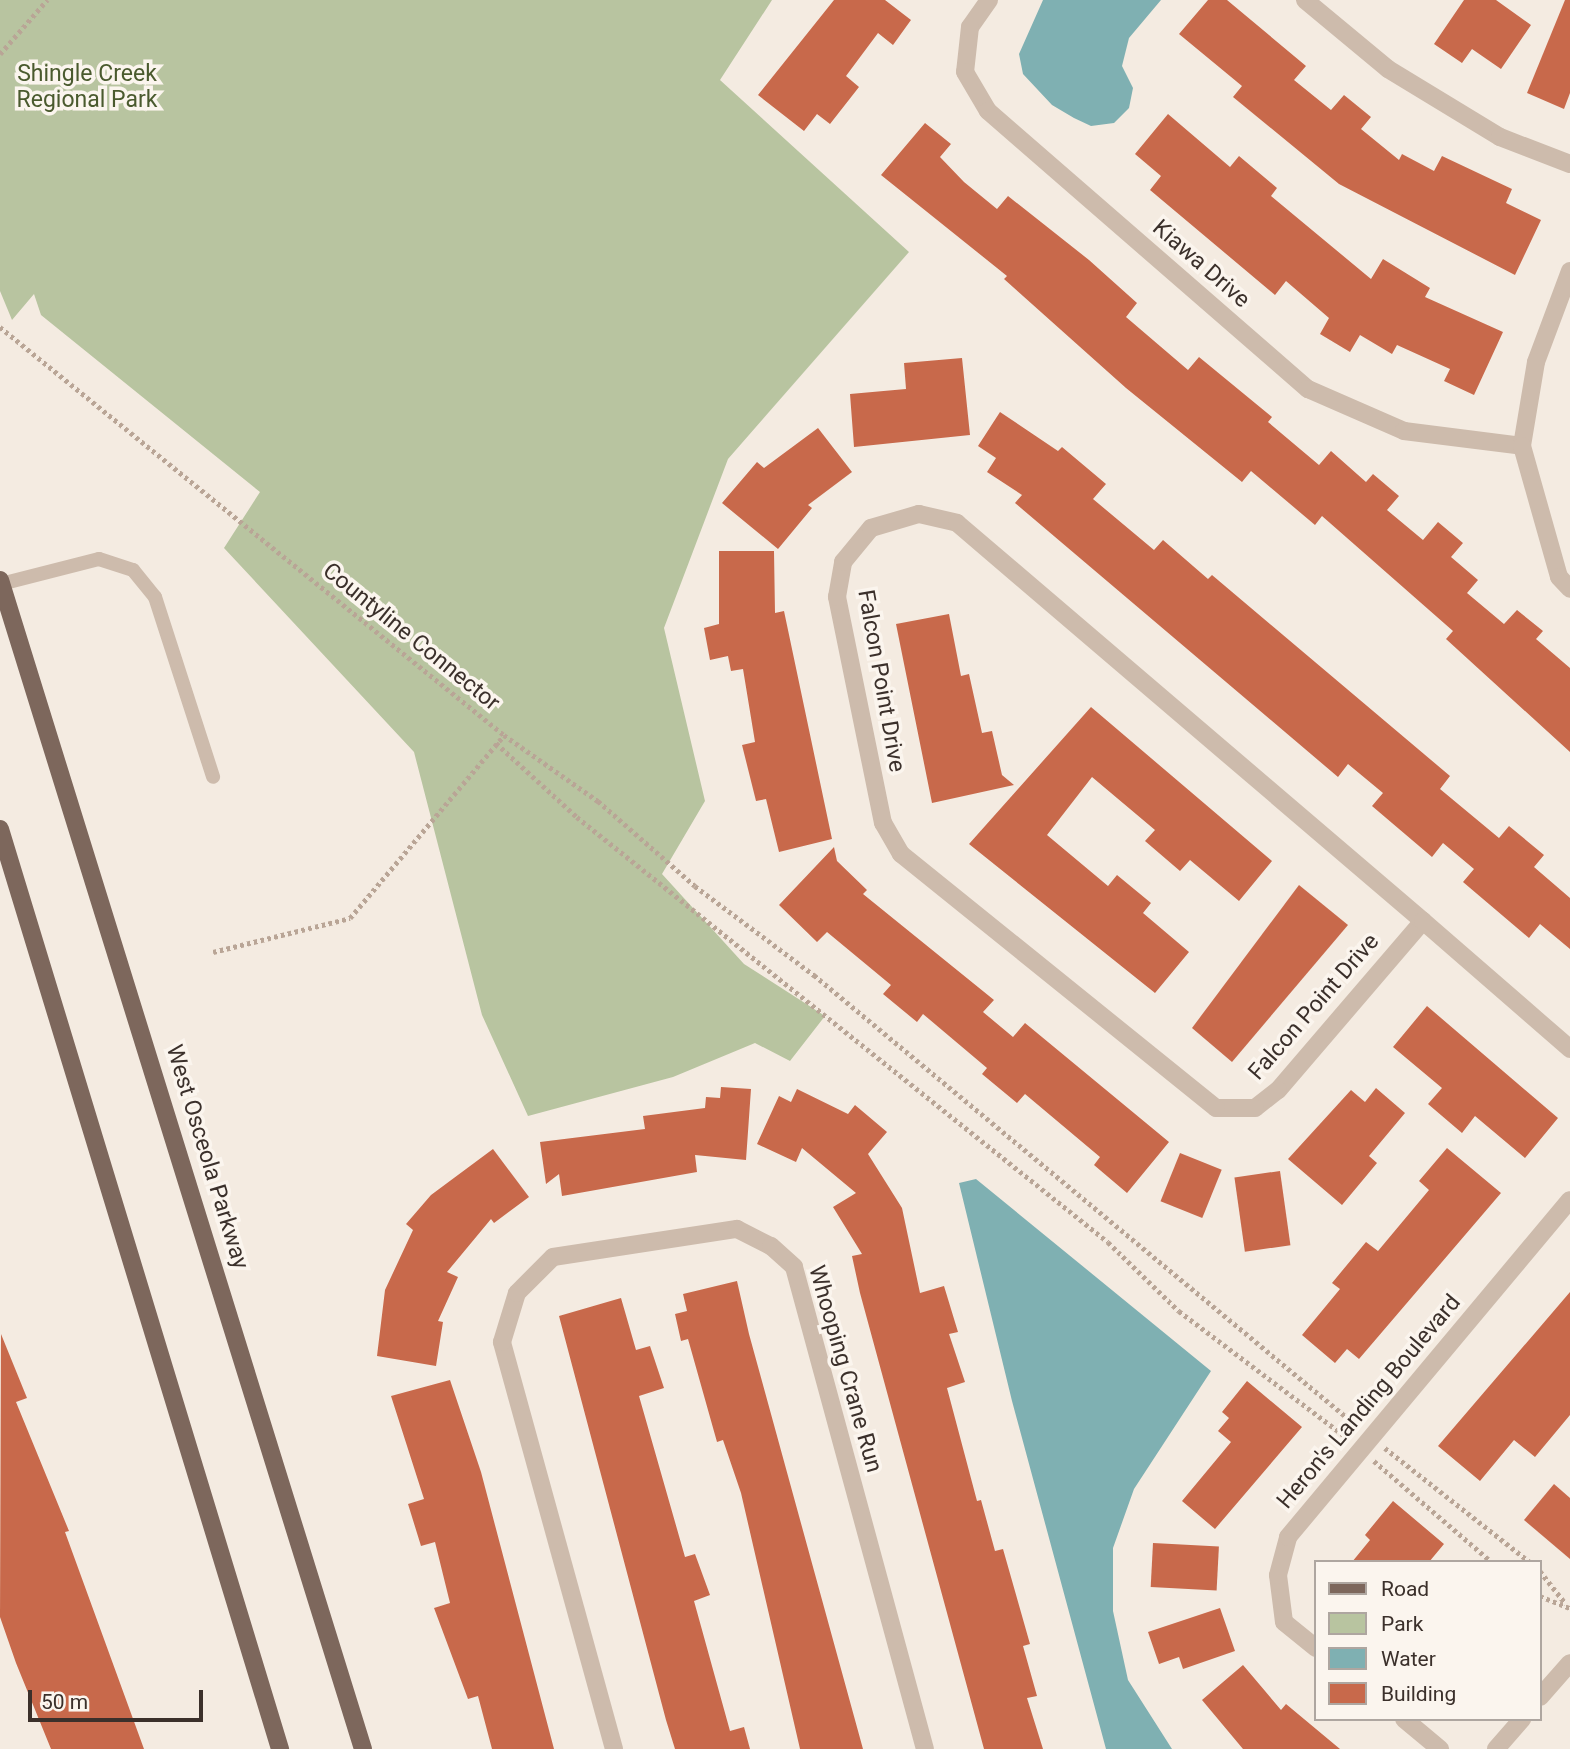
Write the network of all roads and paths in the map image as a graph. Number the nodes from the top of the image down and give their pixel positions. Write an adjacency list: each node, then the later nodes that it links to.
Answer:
1 (47, 0): 4 (path)
2 (989, 0): 8 (street, Kiawa Drive)
3 (1305, 0): 5 (street)
4 (0, 54)
5 (1570, 164)
6 (1570, 271): 8 (street)
7 (0, 327): 11 (path, Countyline Connector)
8 (1522, 446): 10 (street)
9 (1, 582): 13 (lane); 31 (main road, West Osceola Parkway)
10 (1570, 589)
11 (504, 735): 12 (path, Countyline Connector); 19 (path)
12 (496, 743): 16 (path, Countyline Connector); 19 (path)
13 (213, 777)
14 (0, 830): 30 (main road)
15 (1423, 921): 15 (street, Falcon Point Drive); 17 (street, Falcon Point Drive)
16 (213, 952)
17 (1570, 1049)
18 (1570, 1200): 19 (street, Heron's Landing Boulevard)
19 (1366, 1444): 20 (path); 21 (path); 25 (street, Heron's Landing Boulevard)
20 (1490, 1560)
21 (1527, 1560)
22 (1542, 1574): 24 (path)
23 (1542, 1597): 24 (path)
24 (1568, 1606)
25 (1314, 1646)
26 (1570, 1662): 27 (street)
27 (1542, 1696)
28 (1406, 1721): 34 (street)
29 (1520, 1721): 35 (street)
30 (280, 1749)
31 (363, 1749)
32 (614, 1749): 33 (street, Whooping Crane Run)
33 (925, 1749)
34 (1440, 1749)
35 (1496, 1749)

